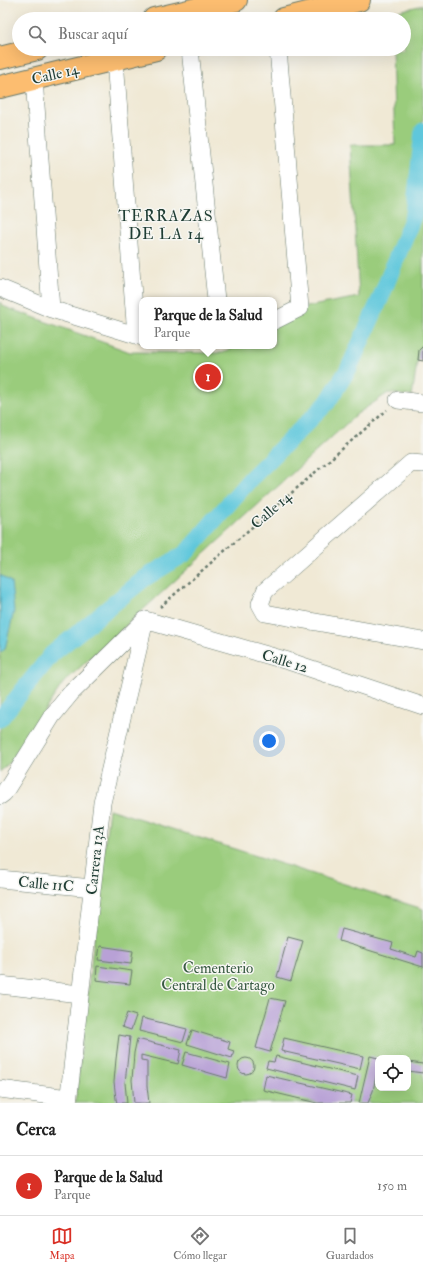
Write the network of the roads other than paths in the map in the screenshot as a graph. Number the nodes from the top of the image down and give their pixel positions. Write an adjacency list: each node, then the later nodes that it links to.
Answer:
1 (236, 0): 3 (main road)
2 (359, 0): 4 (main road)
3 (184, 12)
4 (312, 12)
5 (12, 55): 9 (main road, Calle 14)
6 (130, 56): 10 (main road, Calle 14)
7 (191, 56): 14 (street)
8 (279, 56): 16 (street)
9 (0, 58)
10 (115, 60): 11 (main road, Calle 14); 17 (street)
11 (34, 79): 12 (main road, Calle 14); 15 (street)
12 (0, 87)
13 (0, 288): 15 (street)
14 (216, 297)
15 (51, 310): 17 (street)
16 (277, 320)
17 (139, 336)
18 (398, 400): 19 (street)
19 (423, 403)
20 (423, 464): 22 (street)
21 (145, 620): 23 (street, Calle 12); 24 (street); 26 (street, Carrera 13A)
22 (423, 642)
23 (423, 706)
24 (0, 796)
25 (0, 879): 26 (street, Calle 11C)
26 (92, 888): 28 (street, Carrera 13A)
27 (0, 985): 28 (street)
28 (80, 994): 30 (street, Carrera 13A)
29 (0, 1089): 30 (street)
30 (68, 1100)

